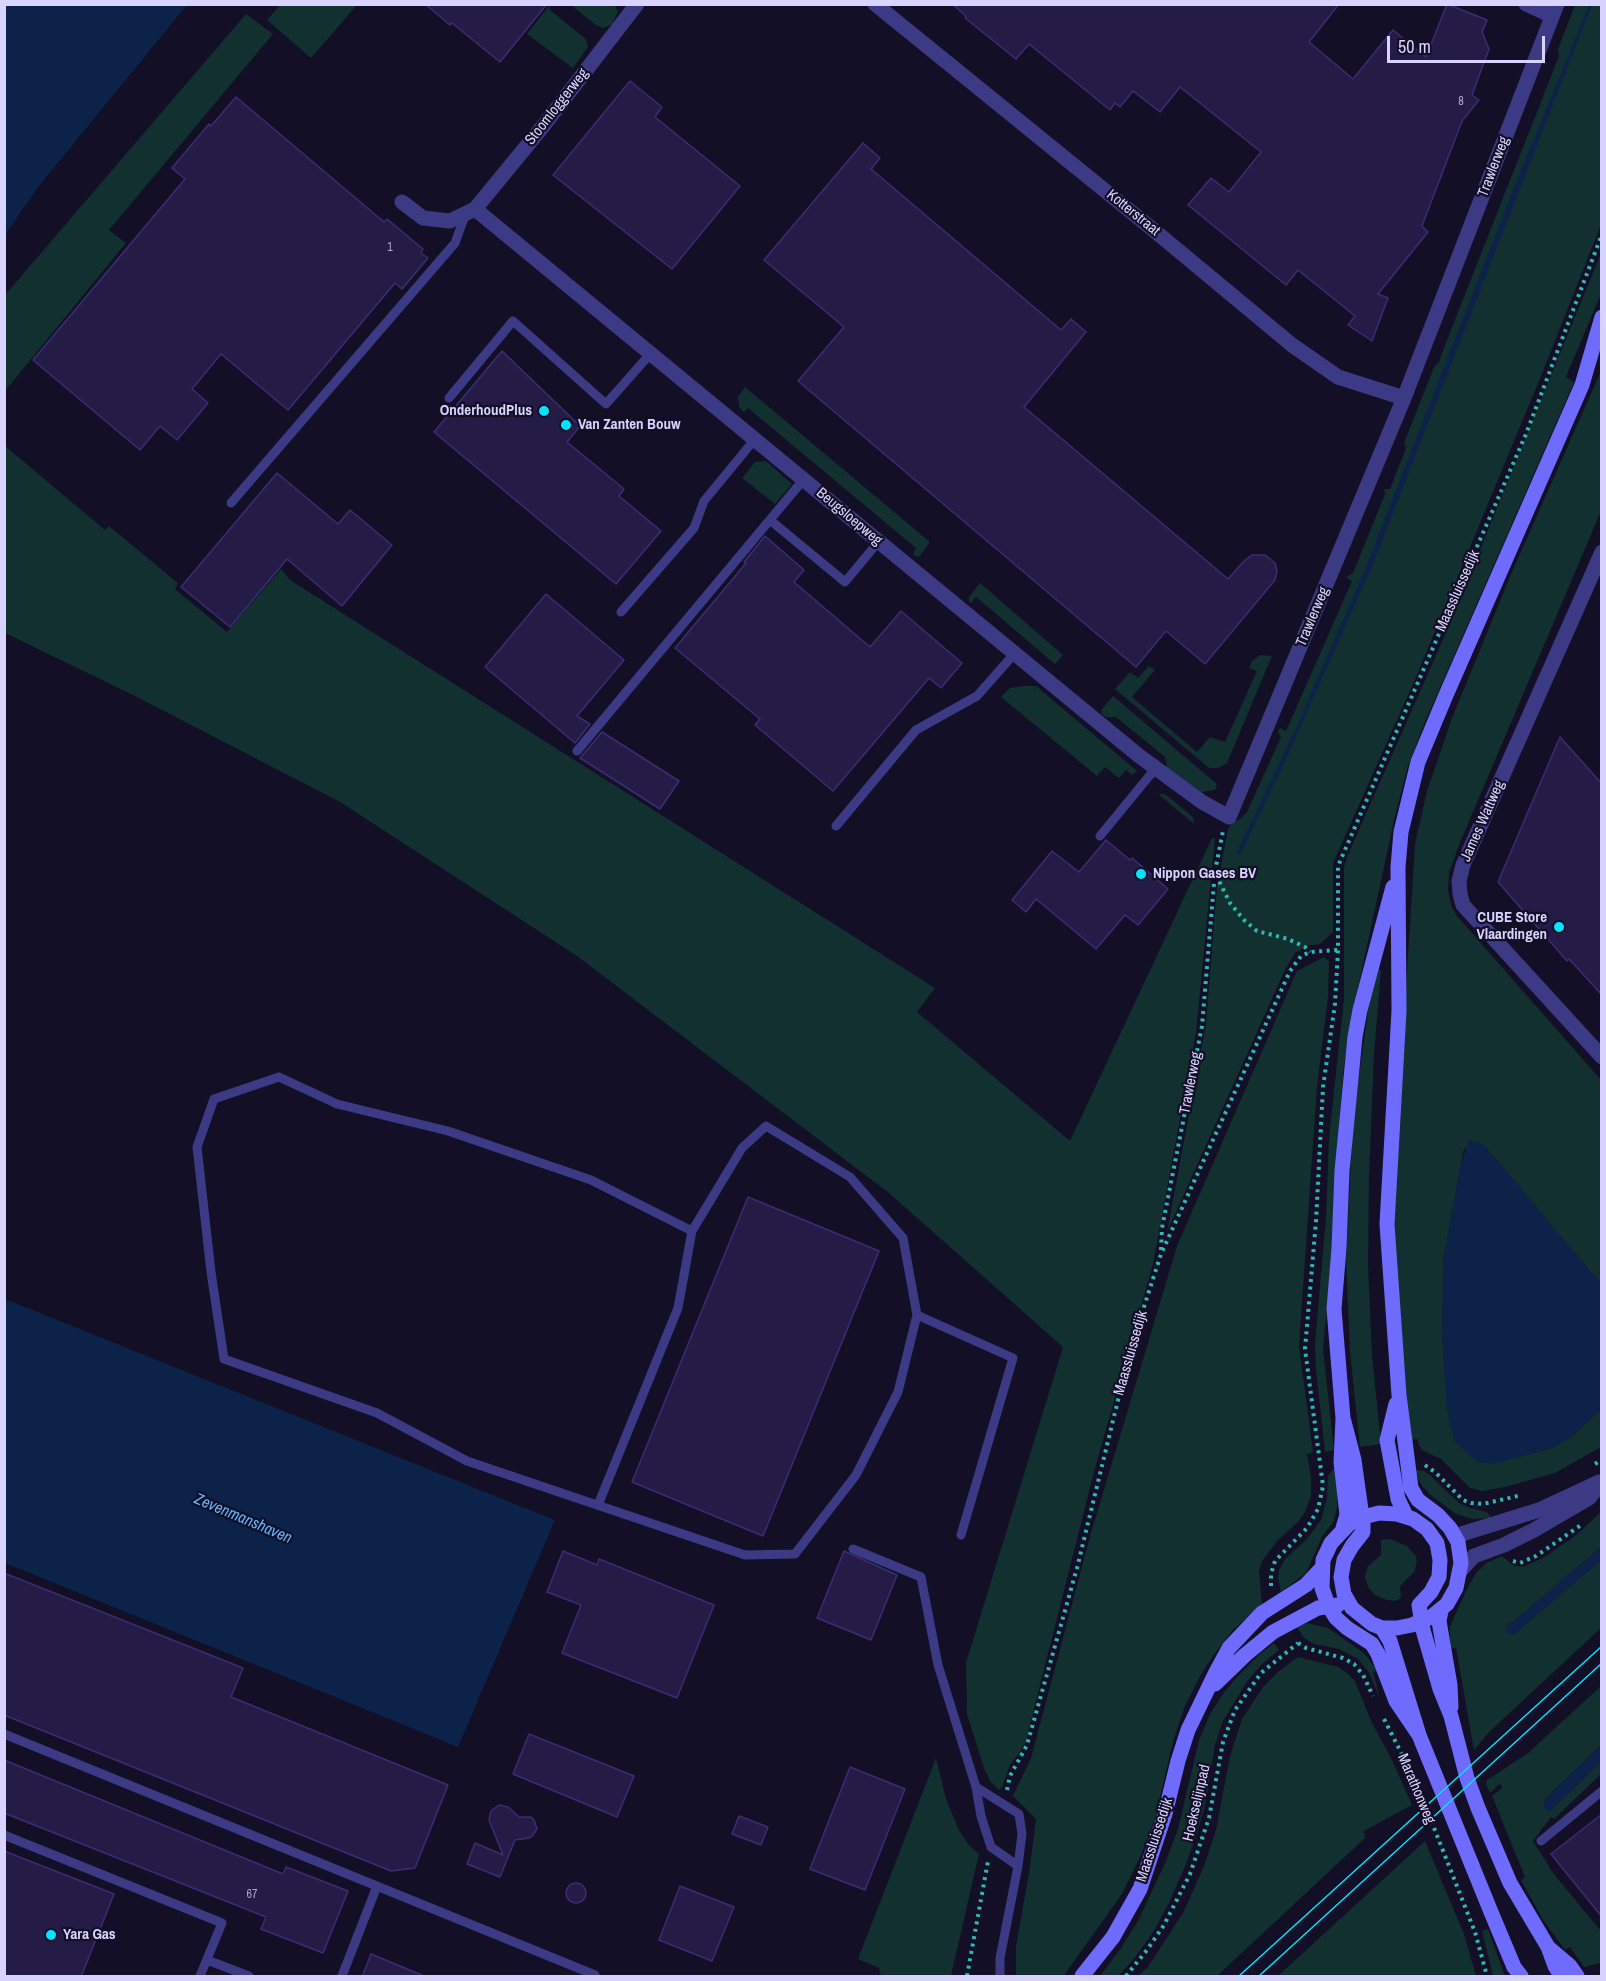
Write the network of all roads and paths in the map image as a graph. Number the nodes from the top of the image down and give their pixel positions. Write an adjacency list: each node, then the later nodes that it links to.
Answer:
1 (637, 4): 6 (street, Stoomloggerweg)
2 (875, 4): 11 (street, Kotterstraat)
3 (1526, 4): 4 (street)
4 (1555, 10): 11 (street, Trawlerweg)
5 (402, 202): 6 (street)
6 (470, 211): 9 (street, Beugsloepweg); 14 (lane)
7 (1602, 234): 27 (path, Maassluissedijk)
8 (1602, 317): 25 (main road, Maassluissedijk)
9 (651, 353): 10 (lane); 12 (street, Beugsloepweg)
10 (448, 398)
11 (1404, 398): 22 (street, Trawlerweg)
12 (755, 439): 13 (street, Beugsloepweg); 18 (lane)
13 (804, 479): 15 (lane); 16 (street, Beugsloepweg)
14 (231, 502)
15 (770, 520): 16 (lane); 20 (lane)
16 (879, 542): 19 (street, Beugsloepweg)
17 (1602, 552): 29 (street, James Wattweg)
18 (621, 612)
19 (1015, 653): 21 (street, Beugsloepweg); 23 (lane)
20 (577, 751)
21 (1155, 769): 22 (street, Beugsloepweg); 24 (lane)
22 (1229, 817): 26 (path, Trawlerweg)
23 (836, 826)
24 (1100, 836)
25 (1398, 867): 33 (main road, Maassluissedijk); 34 (main road, Maassluissedijk)
26 (1215, 872): 28 (path); 31 (path, Trawlerweg)
27 (1338, 950): 28 (path); 46 (path, Maassluissedijk)
28 (1310, 952): 31 (path, Maassluissedijk)
29 (1602, 1057)
30 (692, 1231): 32 (lane); 36 (lane); 36 (lane)
31 (1161, 1254): 62 (path, Maassluissedijk)
32 (916, 1315): 36 (lane); 40 (lane)
33 (1399, 1395): 37 (main road, Maassluissedijk); 42 (main road, Maassluissedijk)
34 (1342, 1418): 38 (main road, Maassluissedijk); 39 (main road, Maassluissedijk)
35 (1602, 1481): 42 (street); 45 (street)
36 (598, 1505)
37 (1407, 1516): 38 (main road); 41 (main road)
38 (1363, 1517): 39 (main road); 48 (main road)
39 (1343, 1528): 44 (main road)
40 (961, 1535)
41 (1432, 1536): 42 (main road); 50 (main road)
42 (1455, 1536): 45 (main road)
43 (853, 1549): 60 (lane)
44 (1321, 1569): 46 (main road, Maassluissedijk); 47 (main road)
45 (1461, 1570): 49 (main road)
46 (1278, 1603): 54 (main road, Maassluissedijk)
47 (1328, 1605): 48 (main road); 51 (main road, Maassluissedijk); 59 (main road, Marathonweg)
48 (1352, 1608): 52 (main road)
49 (1441, 1611): 50 (main road); 57 (main road)
50 (1421, 1622): 52 (main road); 57 (main road)
51 (1288, 1623): 53 (path); 54 (main road, Maassluissedijk)
52 (1382, 1628): 59 (main road, Marathonweg)
53 (1298, 1642): 55 (path); 78 (path, Hoekselijnpad)
54 (1206, 1693): 77 (main road, Maassluissedijk)
55 (1376, 1703)
56 (1381, 1712): 79 (path, Marathonweg)
57 (1451, 1716): 68 (main road)
58 (4, 1734): 67 (lane)
59 (1419, 1735): 70 (main road, Marathonweg)
60 (976, 1787): 62 (lane); 65 (lane)
61 (1602, 1791): 64 (lane)
62 (1003, 1805): 66 (lane)
63 (4, 1835): 69 (lane)
64 (1541, 1840)
65 (990, 1847): 66 (lane); 75 (path)
66 (1018, 1866): 76 (lane)
67 (377, 1886): 73 (lane); 74 (lane)
68 (1548, 1947): 80 (main road); 81 (main road)
69 (207, 1960): 71 (lane); 72 (lane)
70 (1516, 1973)
71 (200, 1977)
72 (249, 1977)
73 (342, 1977)
74 (594, 1977)
75 (967, 1977)
76 (1000, 1977)
77 (1082, 1977)
78 (1125, 1977)
79 (1487, 1977)
80 (1561, 1977)
81 (1577, 1977)

